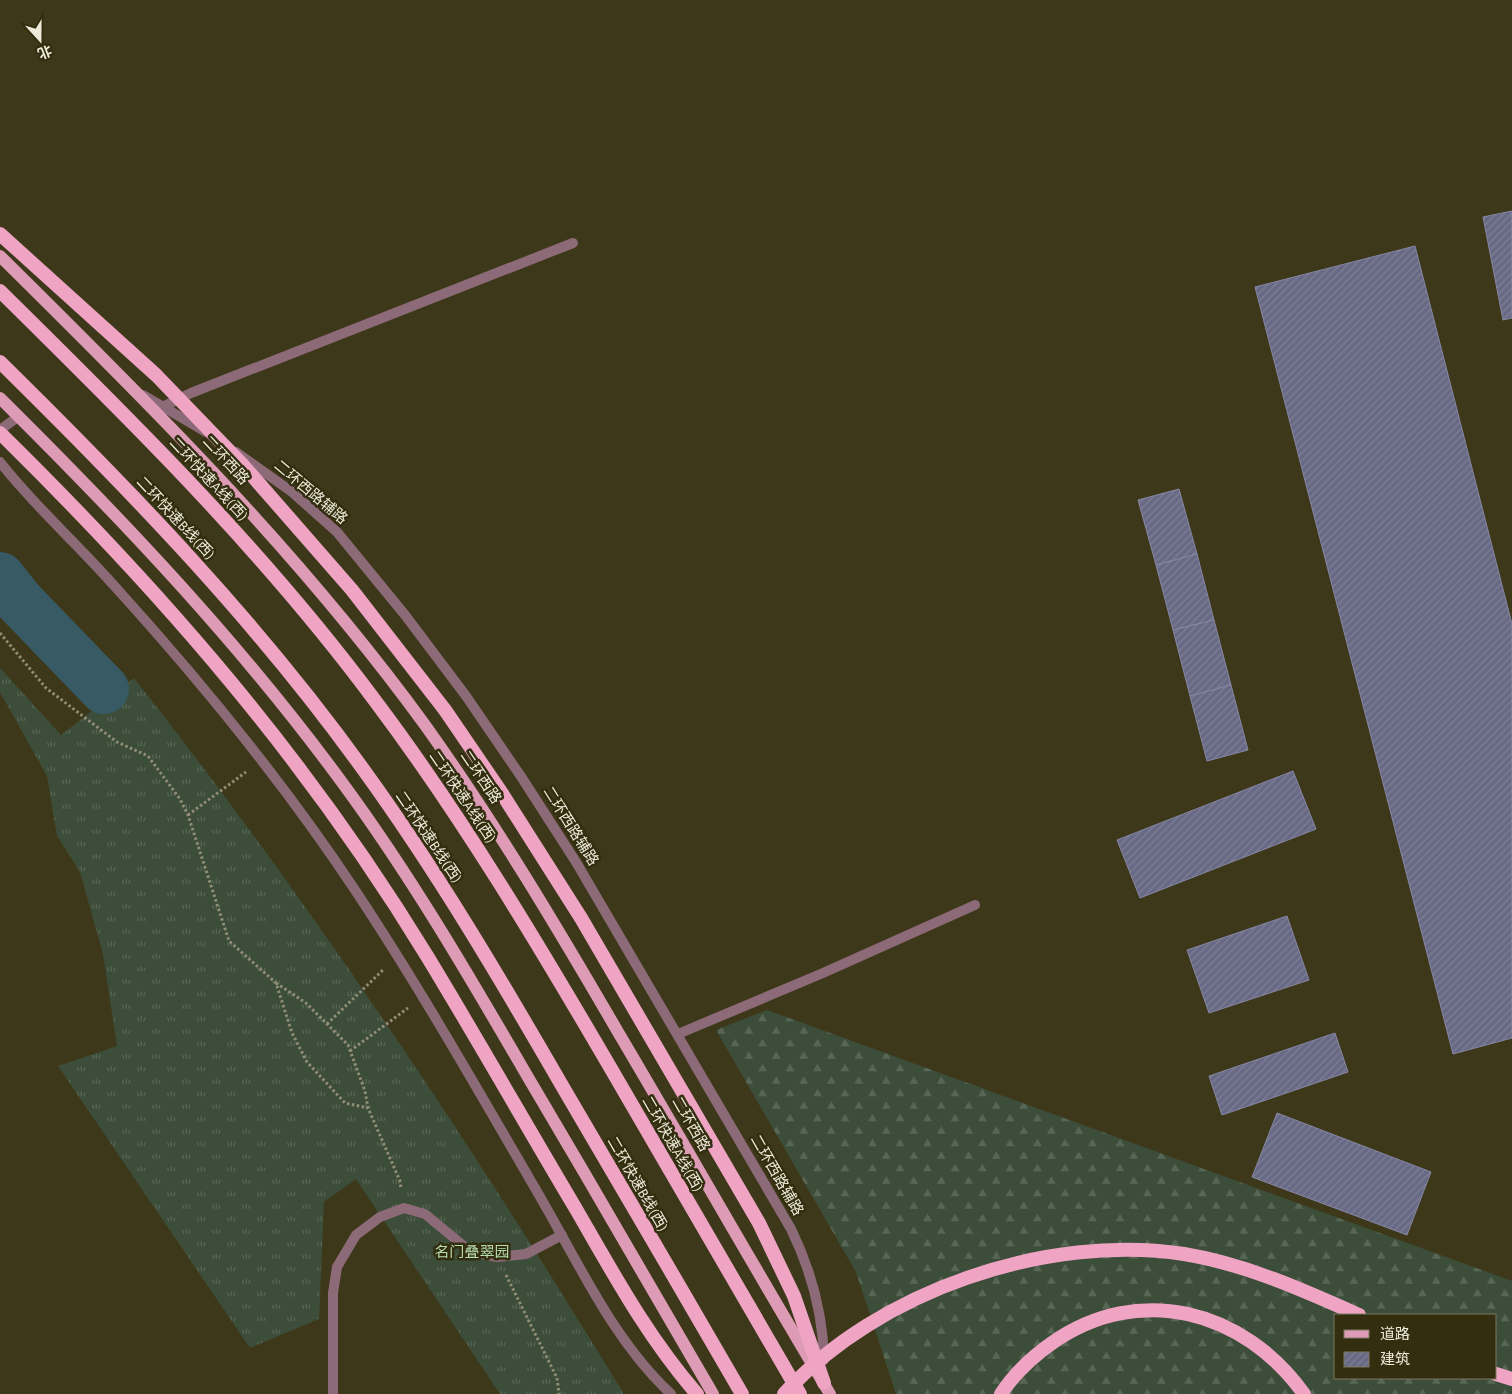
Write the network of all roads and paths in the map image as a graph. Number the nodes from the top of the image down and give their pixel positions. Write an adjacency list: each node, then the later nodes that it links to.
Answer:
1 (0, 234): 28 (highway)
2 (573, 243): 7 (street)
3 (0, 256): 7 (main road, 二环西路)
4 (0, 292): 36 (highway, 二环快速A线(西))
5 (0, 362): 34 (highway, 二环快速B线(西))
6 (0, 398): 8 (main road)
7 (160, 408): 19 (street, 二环西路辅路); 28 (main road, 二环西路)
8 (19, 416): 9 (street); 33 (main road)
9 (0, 432): 32 (highway)
10 (0, 462): 12 (street)
11 (0, 633): 13 (path)
12 (262, 760): 13 (path); 15 (street)
13 (188, 815): 16 (path)
14 (975, 905): 19 (street)
15 (397, 956): 17 (street); 18 (path)
16 (276, 983): 18 (path); 21 (path)
17 (424, 1000): 20 (path); 23 (street)
18 (327, 1024): 20 (path)
19 (678, 1034): 28 (street, 二环西路辅路)
20 (350, 1051): 21 (path)
21 (368, 1108): 22 (path)
22 (404, 1208): 24 (street); 29 (street)
23 (562, 1235): 24 (street); 31 (street)
24 (497, 1257): 30 (path)
25 (1357, 1314): 35 (highway)
26 (1497, 1374): 27 (highway)
27 (1512, 1379)
28 (827, 1390)
29 (332, 1394)
30 (559, 1394)
31 (672, 1394)
32 (697, 1394)
33 (713, 1394)
34 (742, 1394)
35 (784, 1394)
36 (800, 1394)
37 (1001, 1394): 38 (highway)
38 (1304, 1394)

